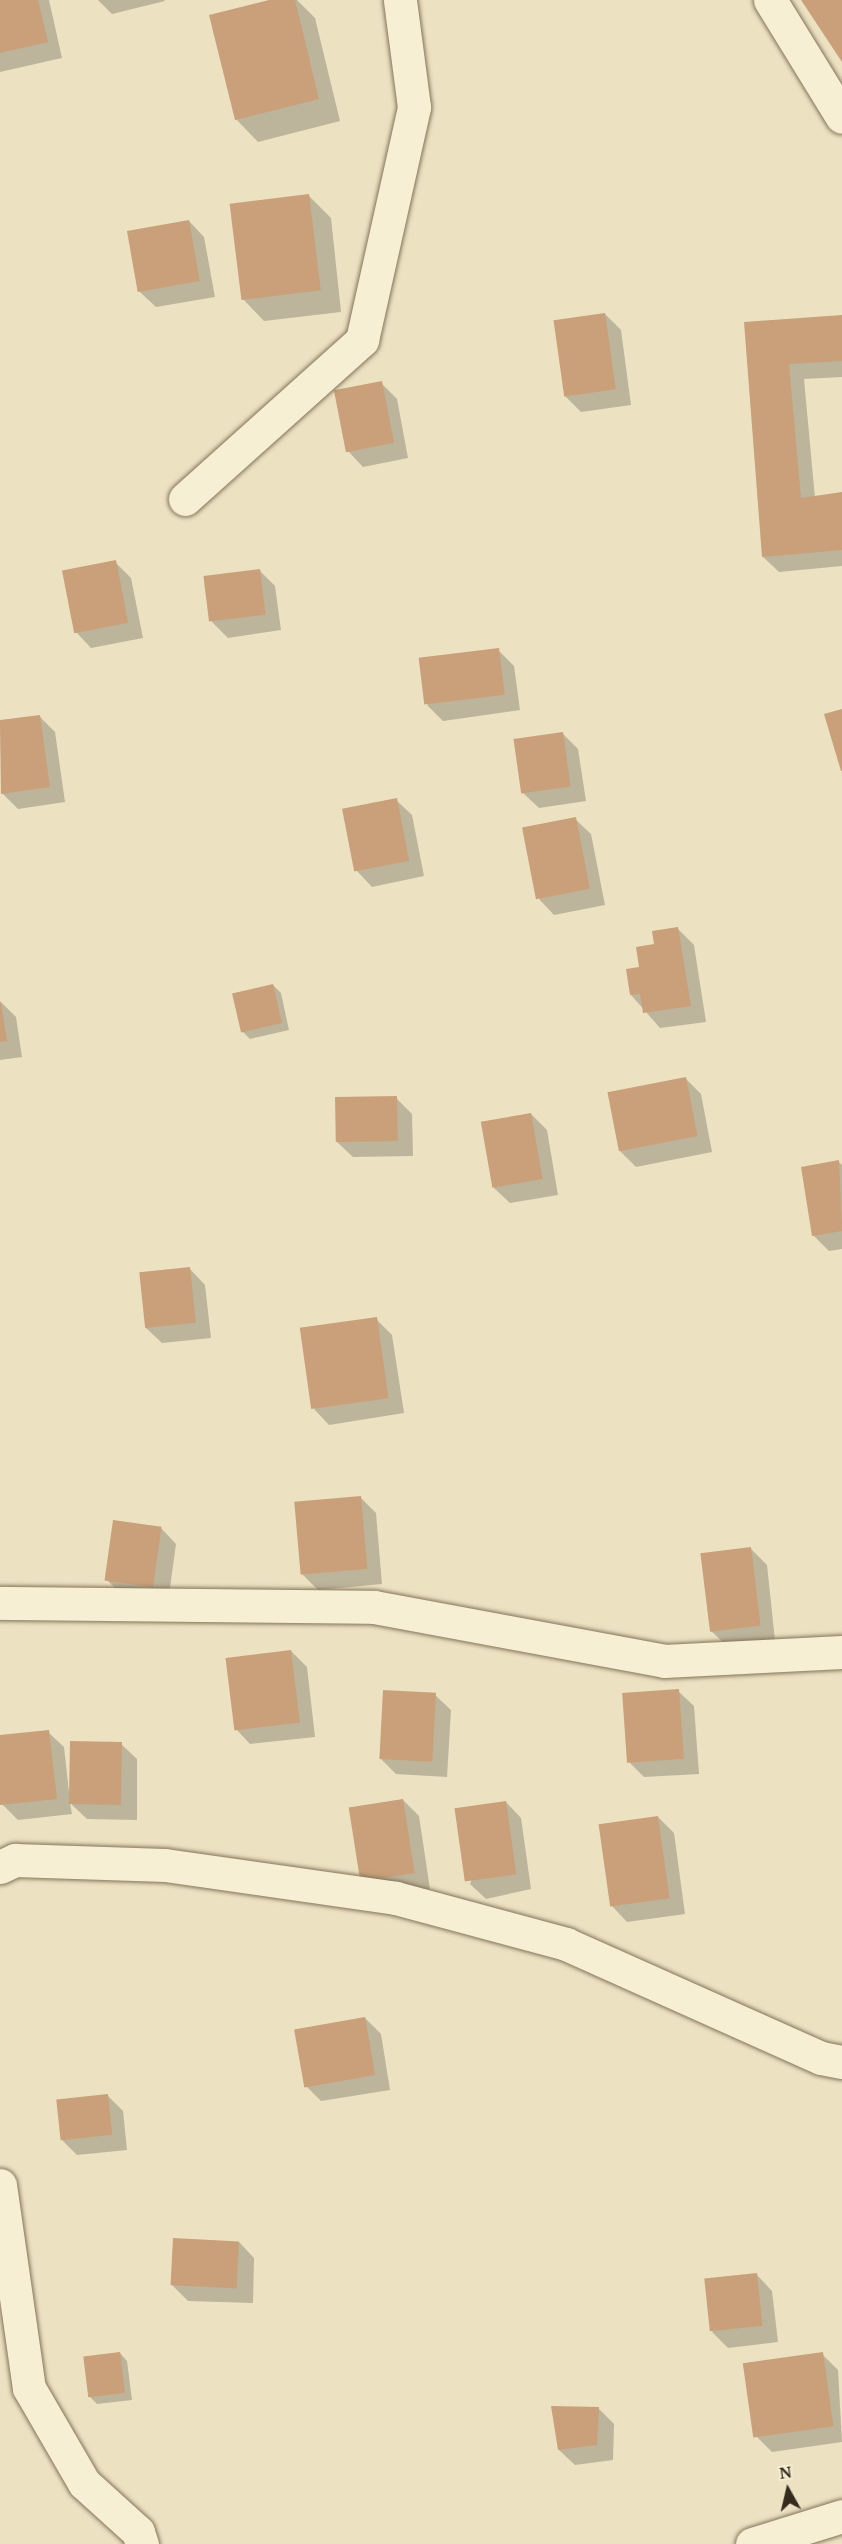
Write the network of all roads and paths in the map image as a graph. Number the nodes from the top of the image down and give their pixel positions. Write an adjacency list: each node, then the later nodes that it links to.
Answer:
1 (400, 0): 4 (street)
2 (770, 0): 3 (street)
3 (842, 117)
4 (185, 499)
5 (0, 1603): 6 (street)
6 (842, 1652)
7 (0, 1867): 8 (street)
8 (842, 2062)
9 (0, 2185): 11 (street)
10 (842, 2516): 12 (street)
11 (142, 2544)
12 (752, 2544)

